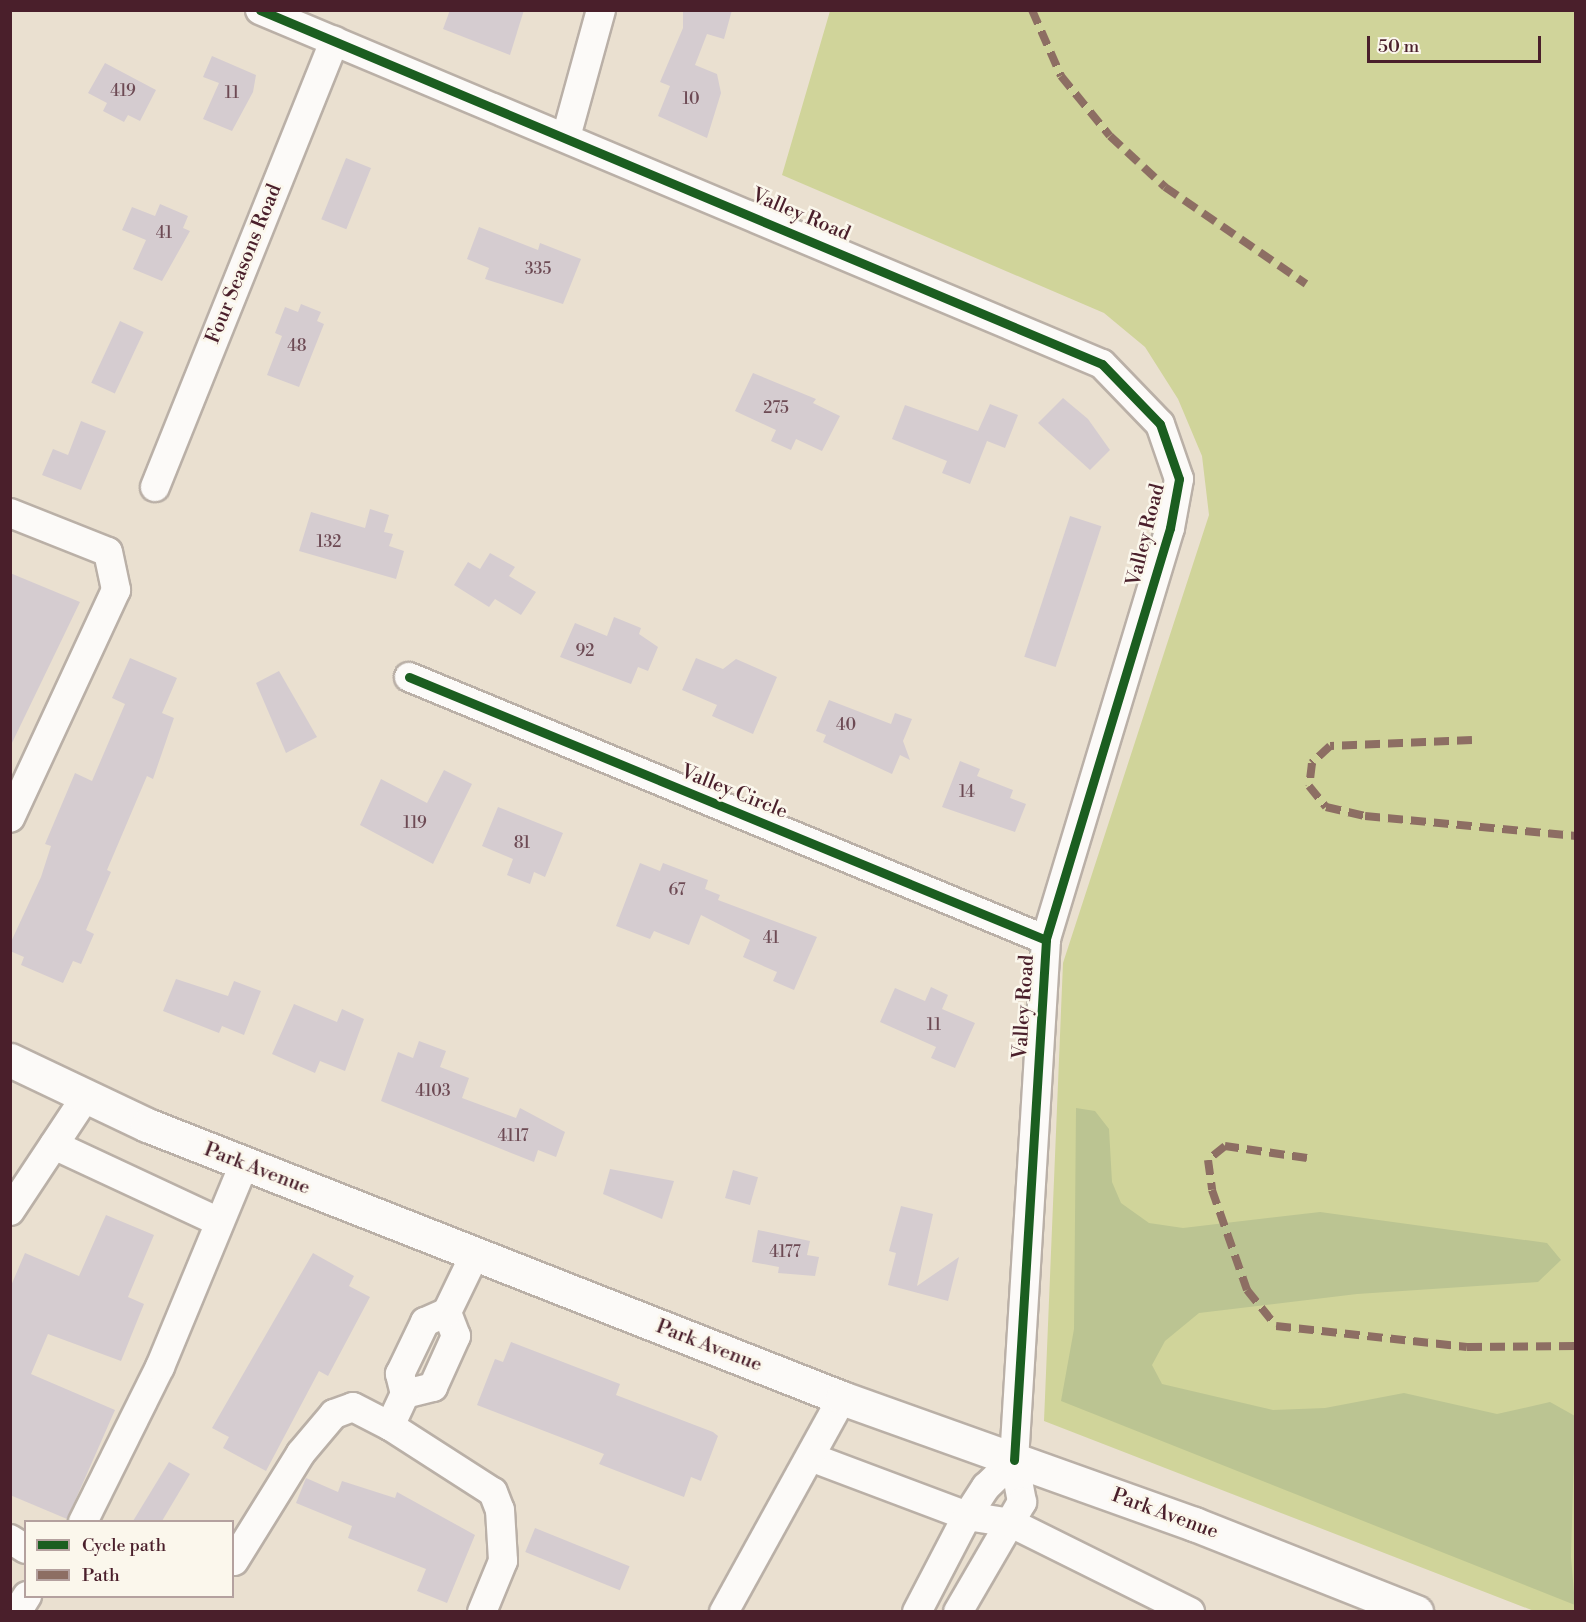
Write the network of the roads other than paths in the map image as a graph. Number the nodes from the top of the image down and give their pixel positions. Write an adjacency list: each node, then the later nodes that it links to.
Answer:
1 (260, 10): 3 (street, Valley Road)
2 (601, 10): 4 (street)
3 (334, 41): 4 (street, Valley Road); 5 (street, Four Seasons Road)
4 (566, 137): 9 (street, Valley Road)
5 (155, 487)
6 (10, 513): 8 (street)
7 (409, 677): 9 (street, Valley Circle)
8 (10, 818)
9 (1046, 940): 20 (street, Valley Road)
10 (10, 1060): 11 (main road, Park Avenue)
11 (86, 1096): 12 (street); 13 (main road, Park Avenue)
12 (54, 1145): 14 (street); 15 (street)
13 (244, 1164): 15 (street); 16 (main road, Park Avenue)
14 (10, 1211)
15 (219, 1222): 22 (street)
16 (475, 1254): 17 (main road, Park Avenue); 18 (street)
17 (842, 1398): 19 (street); 20 (main road, Park Avenue)
18 (390, 1426): 26 (street); 30 (street)
19 (813, 1458): 21 (street); 31 (street)
20 (1014, 1460): 21 (street); 23 (street, Valley Road); 28 (main road, Park Avenue)
21 (966, 1516): 23 (street); 32 (street)
22 (83, 1520)
23 (1011, 1523): 33 (street, Valley Road); 34 (street)
24 (10, 1539): 25 (street)
25 (24, 1548)
26 (234, 1561)
27 (26, 1598): 29 (street)
28 (1369, 1603): 35 (main road, Park Avenue)
29 (17, 1611)
30 (482, 1611)
31 (724, 1611)
32 (917, 1611)
33 (958, 1611)
34 (1190, 1611)
35 (1416, 1611)

